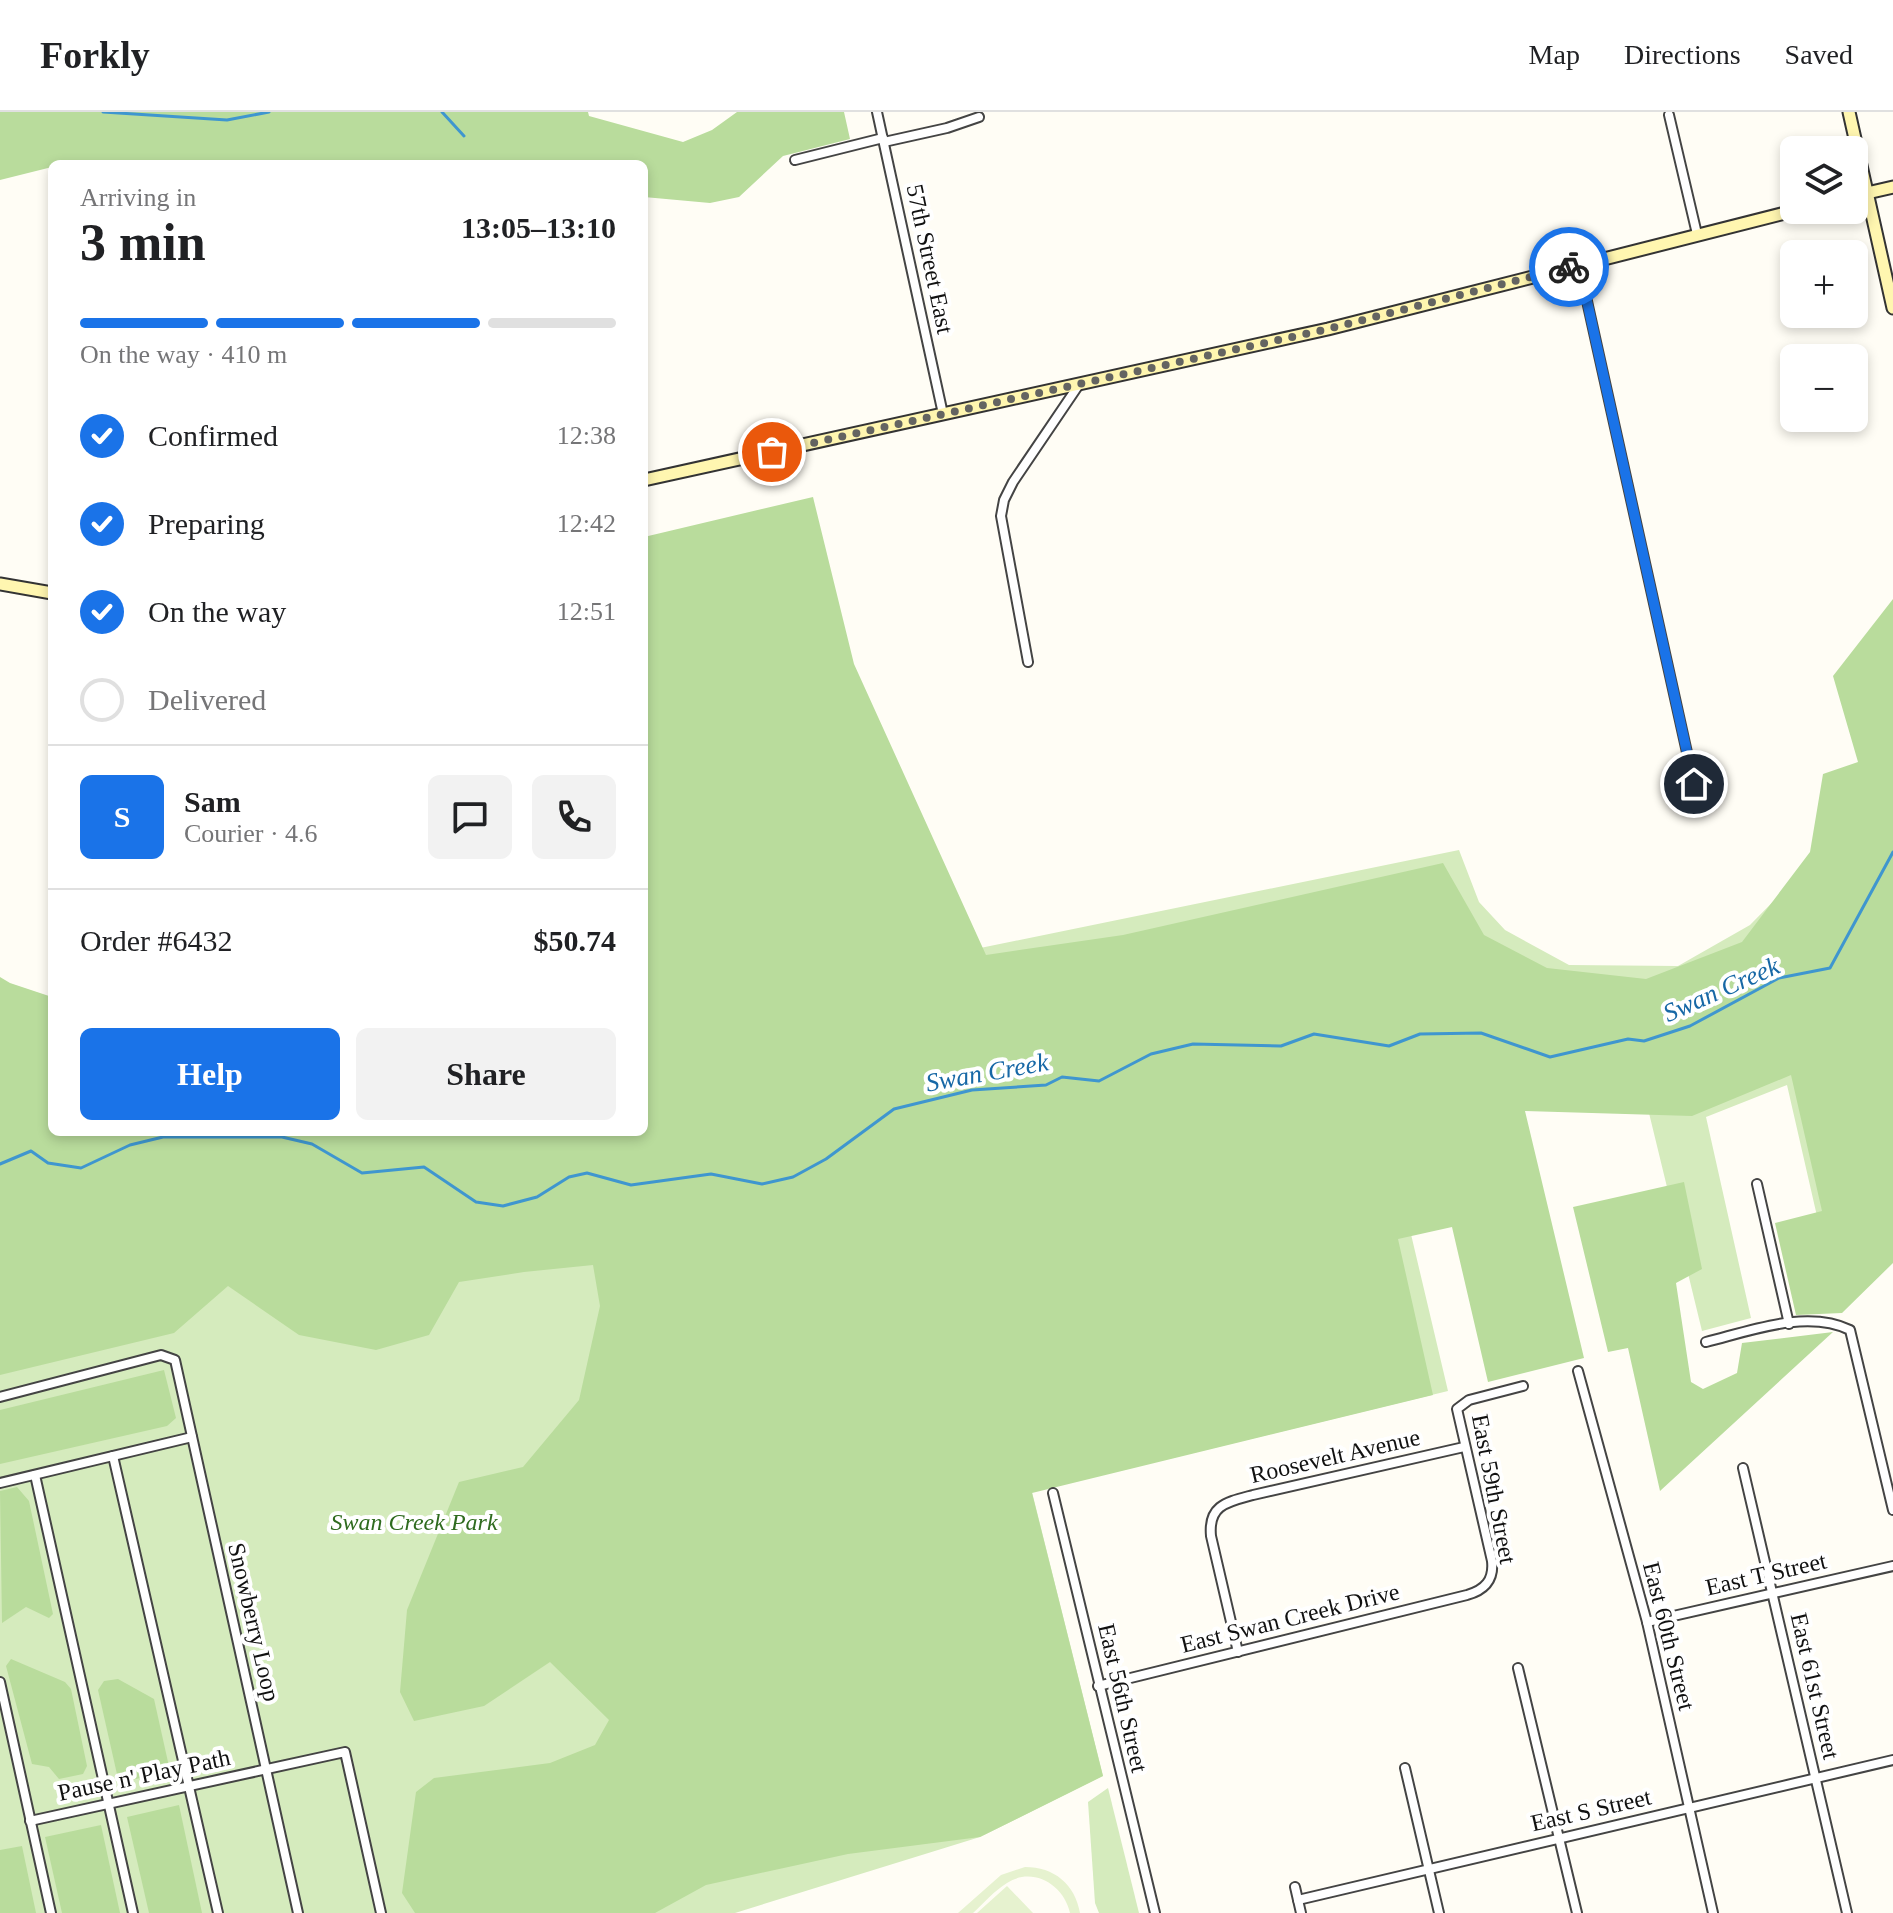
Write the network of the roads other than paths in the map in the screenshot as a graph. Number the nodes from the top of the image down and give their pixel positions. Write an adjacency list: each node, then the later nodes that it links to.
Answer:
1 (877, 112): 6 (street, 57th Street East)
2 (1849, 112): 5 (street)
3 (1669, 115): 11 (street)
4 (979, 117): 6 (street)
5 (1855, 136)
6 (883, 140): 7 (street); 15 (street, 57th Street East)
7 (795, 160)
8 (1893, 187): 9 (street)
9 (1868, 193): 13 (street)
10 (1780, 214): 11 (street)
11 (1697, 234): 12 (street)
12 (1579, 265): 14 (street); 20 (street)
13 (1893, 308)
14 (1078, 386): 15 (street); 19 (street)
15 (943, 414): 16 (street)
16 (648, 479)
17 (0, 584): 18 (street)
18 (48, 592)
19 (1028, 662)
20 (1694, 784)
21 (1757, 1184): 22 (street)
22 (1789, 1324): 23 (street); 34 (street)
23 (1706, 1342)
24 (1578, 1371): 38 (street, East 60th Street)
25 (1523, 1386): 28 (street, East 59th Street)
26 (0, 1397): 27 (street, Snowberry Loop)
27 (192, 1437): 29 (street); 45 (street, Snowberry Loop)
28 (1464, 1447): 36 (street, East 59th Street); 39 (street, Roosevelt Avenue)
29 (113, 1456): 31 (street); 47 (street)
30 (1743, 1468): 37 (street, East 61st Street)
31 (35, 1475): 32 (street); 48 (street)
32 (0, 1483)
33 (1053, 1493): 42 (street, East 56th Street)
34 (1893, 1510)
35 (1893, 1566): 37 (street, East T Street)
36 (1488, 1583): 39 (street, East Swan Creek Drive)
37 (1773, 1593): 38 (street, East T Street); 46 (street, East 61st Street)
38 (1647, 1622): 49 (street, East 60th Street)
39 (1238, 1652): 42 (street, East Swan Creek Drive)
40 (1518, 1668): 51 (street)
41 (0, 1682): 50 (street)
42 (1098, 1686): 60 (street, East 56th Street)
43 (1893, 1760): 46 (street, East S Street)
44 (1405, 1768): 52 (street)
45 (266, 1769): 47 (street, Pause n' Play Path); 58 (street, Snowberry Loop); 59 (street)
46 (1816, 1778): 49 (street, East S Street); 65 (street, East 61st Street)
47 (189, 1786): 48 (street, Pause n' Play Path); 57 (street)
48 (108, 1803): 50 (street, Pause n' Play Path); 56 (street)
49 (1688, 1808): 51 (street, East S Street); 64 (street, East 60th Street)
50 (30, 1821): 55 (street)
51 (1559, 1838): 52 (street, East S Street); 63 (street)
52 (1429, 1869): 54 (street, East S Street); 62 (street)
53 (1295, 1887): 54 (street)
54 (1298, 1900): 61 (street)
55 (51, 1913)
56 (133, 1913)
57 (218, 1913)
58 (298, 1913)
59 (381, 1913)
60 (1155, 1913)
61 (1301, 1913)
62 (1439, 1913)
63 (1577, 1913)
64 (1713, 1913)
65 (1847, 1913)

